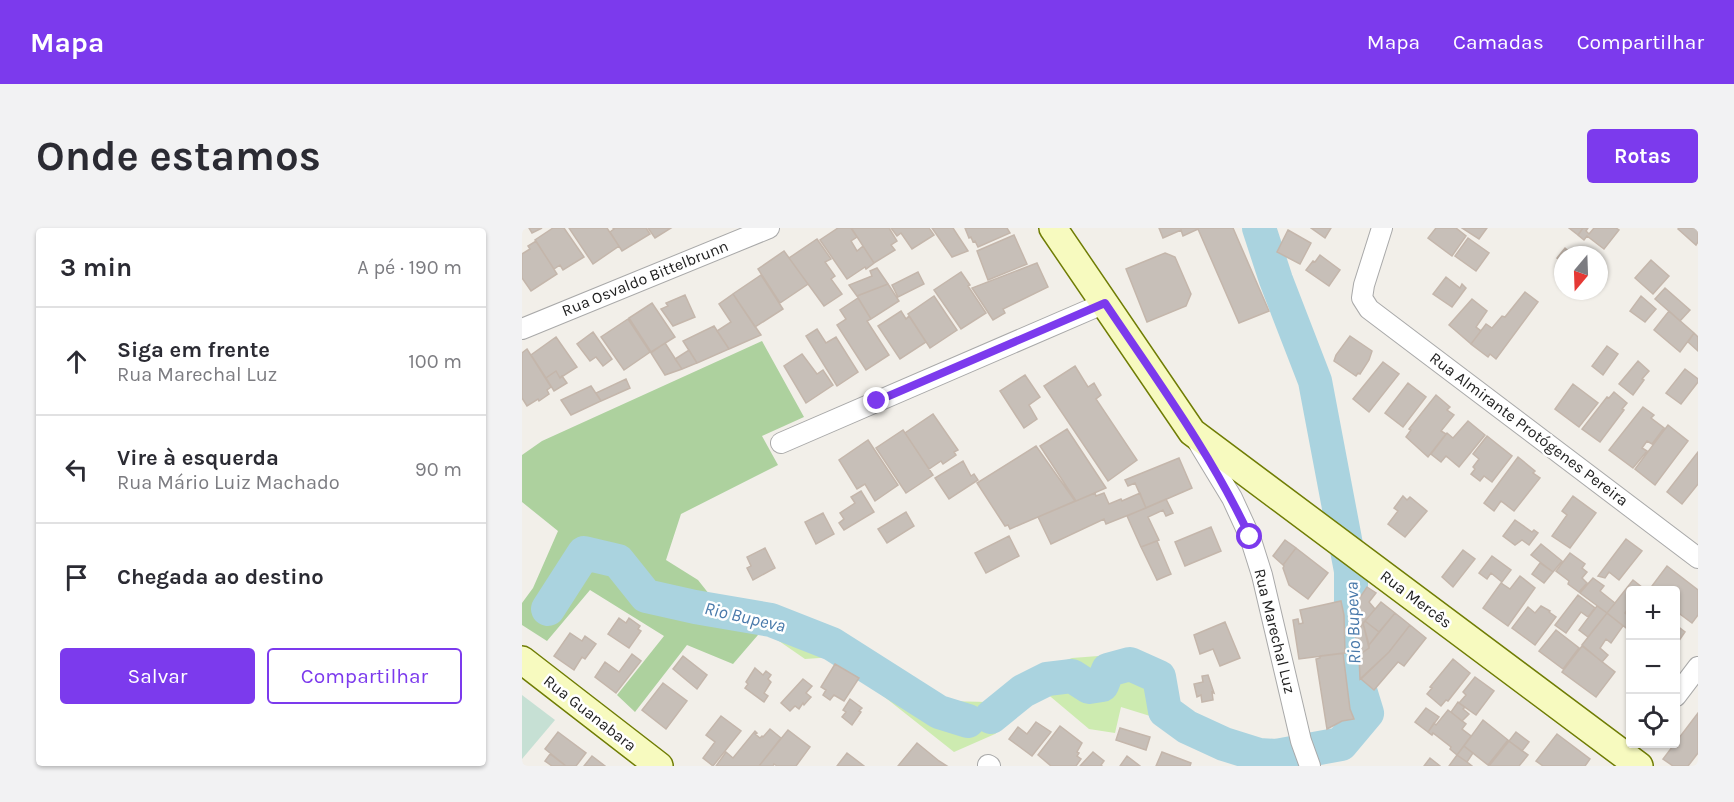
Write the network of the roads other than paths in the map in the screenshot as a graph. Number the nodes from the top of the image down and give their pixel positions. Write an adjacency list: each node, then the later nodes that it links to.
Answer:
1 (769, 228): 5 (street, Rua Osvaldo Bittelbrunn)
2 (1053, 228): 4 (main road, Rua Marechal Luz)
3 (1382, 228): 8 (street, Rua Almirante Protógenes Pereira)
4 (1105, 303): 6 (main road, Rua Marechal Luz); 7 (street)
5 (522, 329)
6 (1192, 432): 12 (main road, Rua Mercês); 13 (street, Rua Marechal Luz)
7 (781, 442)
8 (1698, 558)
9 (522, 660): 14 (main road, Rua Guanabara)
10 (1698, 666): 11 (street)
11 (1677, 694)
12 (1632, 758)
13 (1310, 765)
14 (659, 766)

